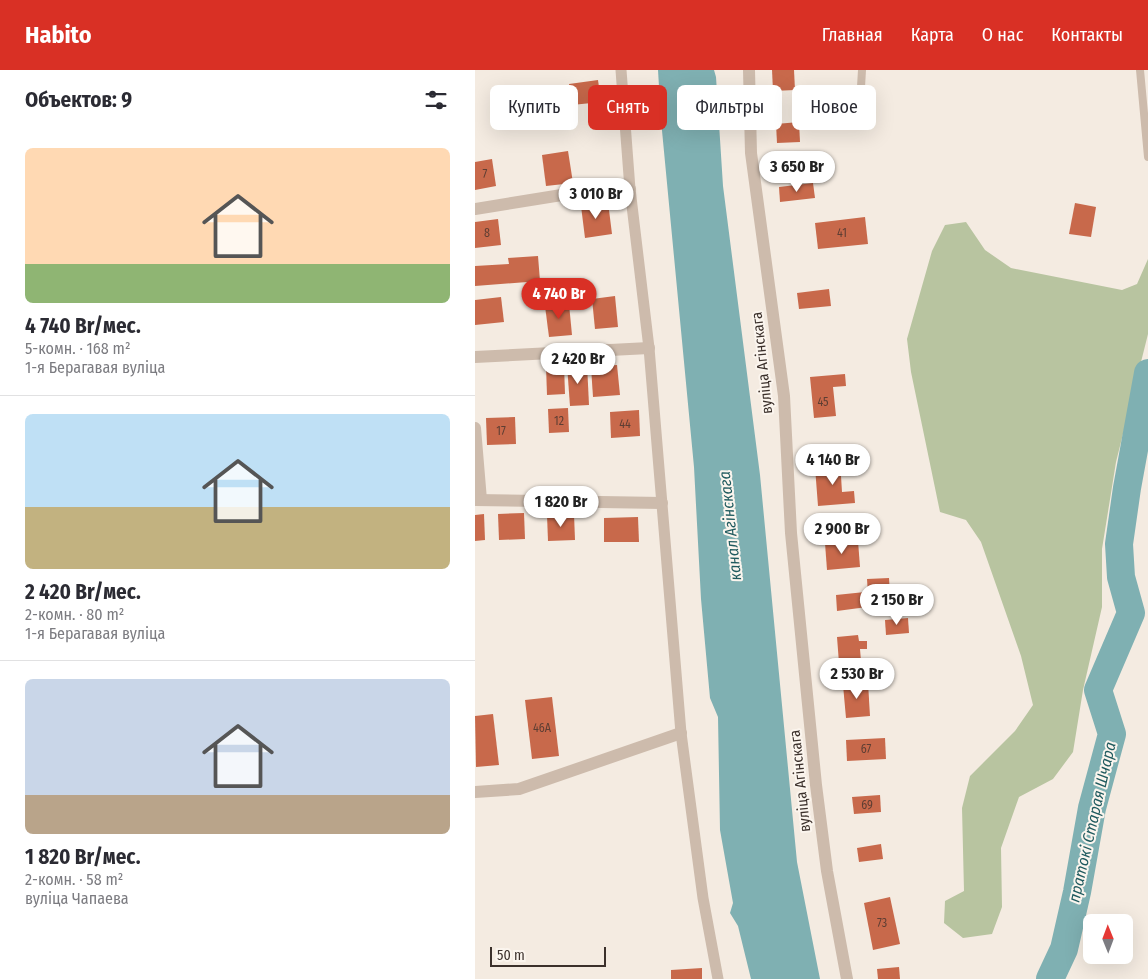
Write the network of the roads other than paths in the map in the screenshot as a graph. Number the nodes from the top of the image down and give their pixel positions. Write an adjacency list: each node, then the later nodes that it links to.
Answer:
1 (621, 70): 7 (street)
2 (749, 70): 17 (street, вуліца Агінскага)
3 (862, 70): 5 (lane)
4 (1140, 70): 6 (lane)
5 (861, 85)
6 (1148, 157)
7 (630, 189): 8 (street); 9 (street)
8 (475, 209)
9 (649, 348): 10 (street); 13 (street)
10 (475, 357)
11 (475, 428): 12 (street)
12 (478, 500): 13 (street)
13 (662, 504): 14 (street)
14 (681, 733): 15 (street); 16 (street)
15 (475, 792)
16 (718, 979)
17 (847, 979)

